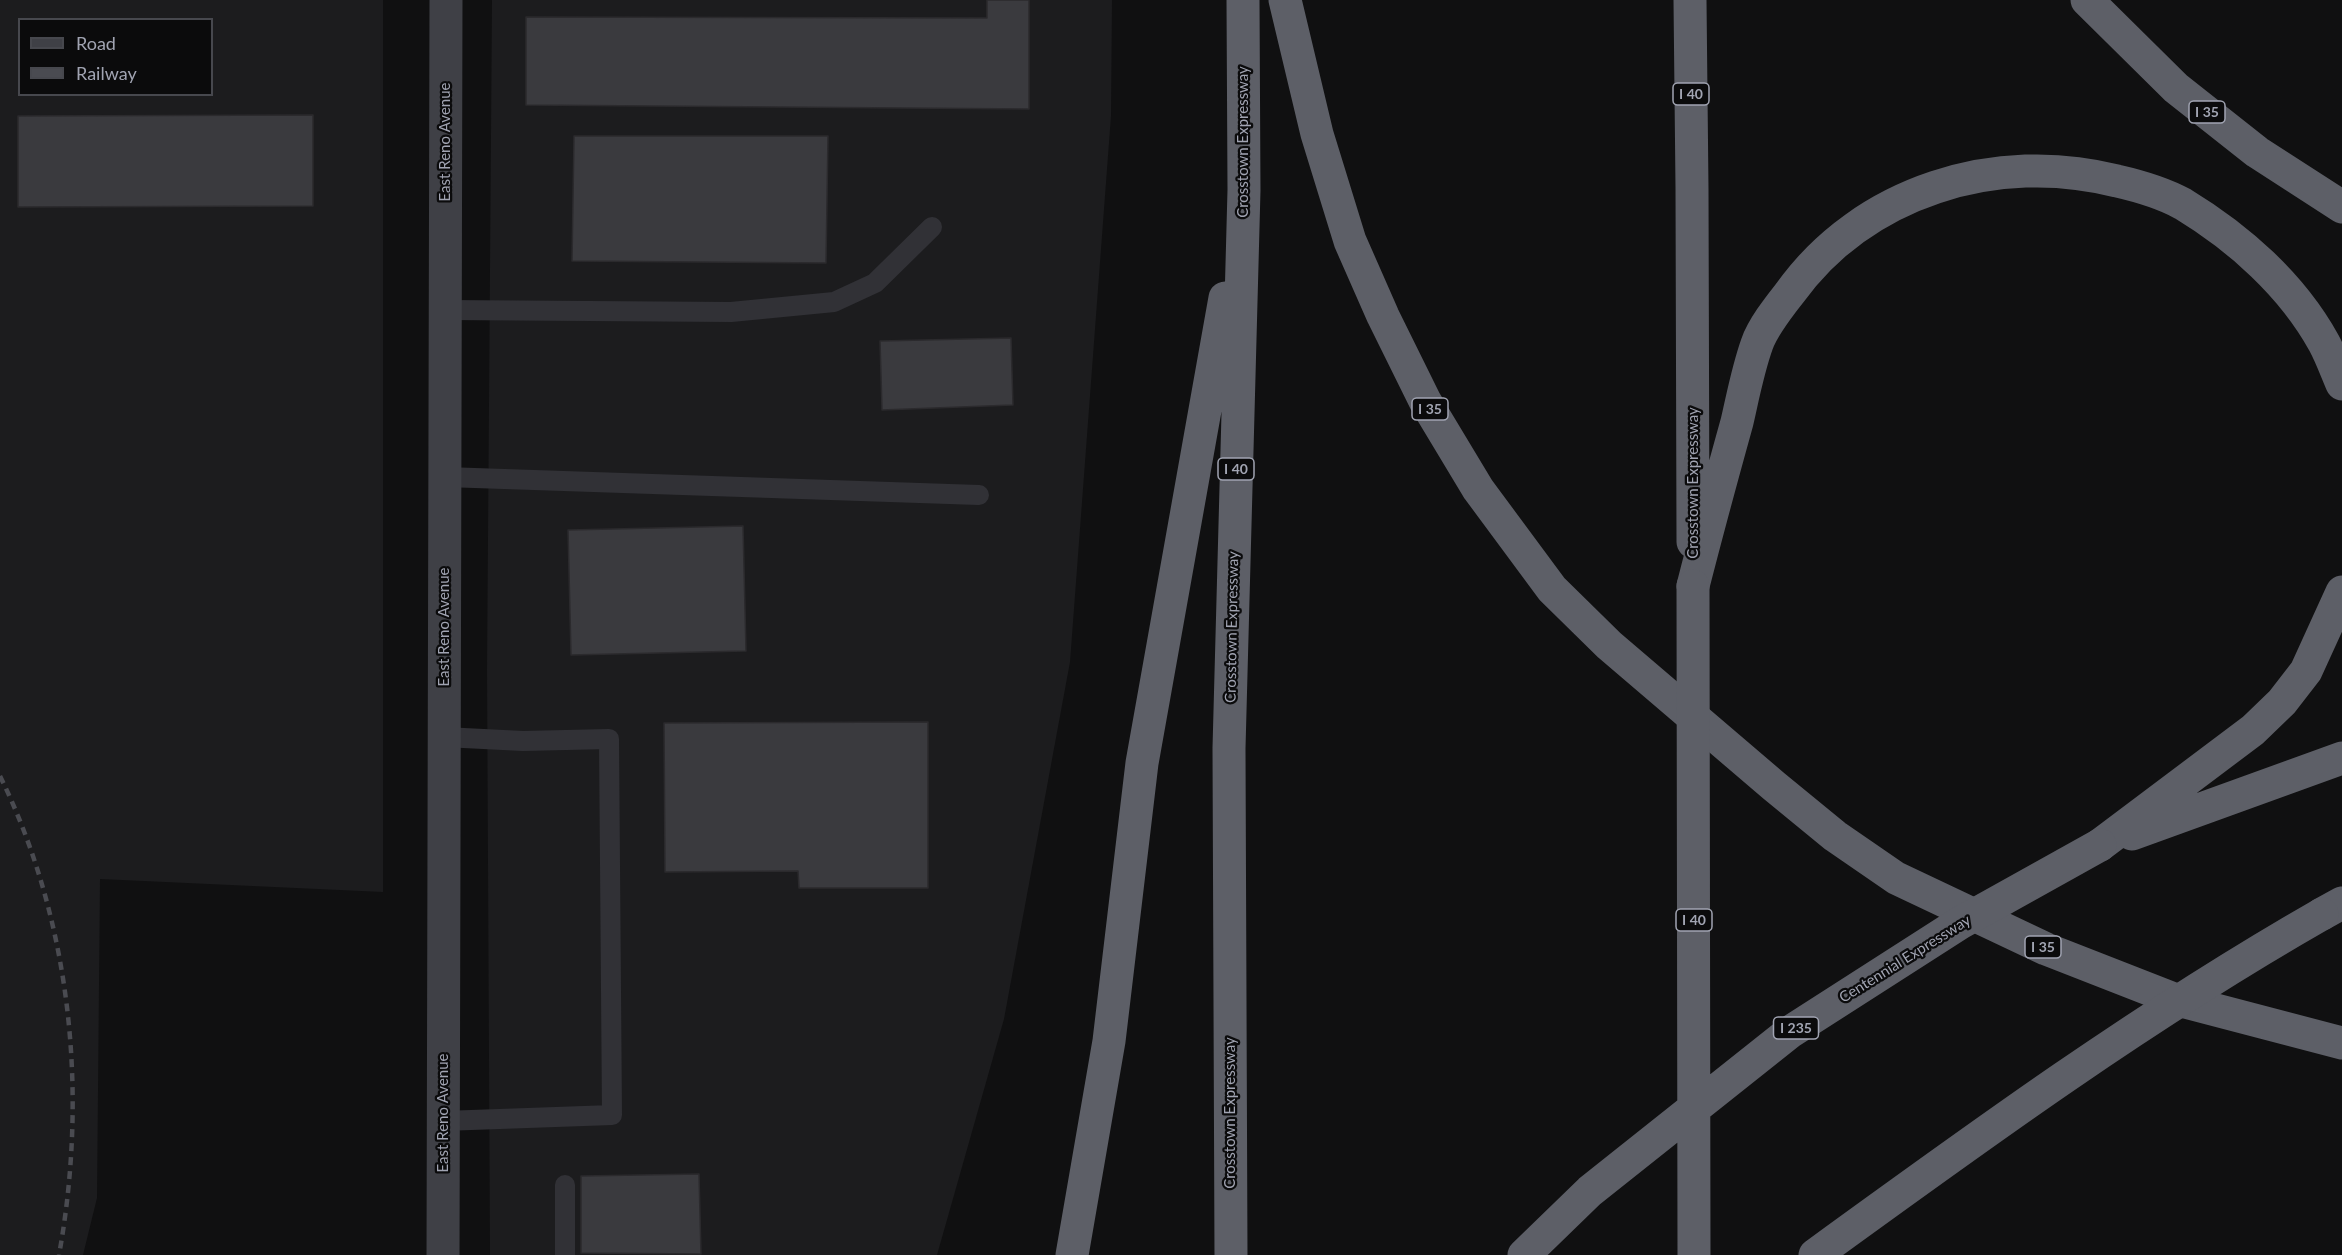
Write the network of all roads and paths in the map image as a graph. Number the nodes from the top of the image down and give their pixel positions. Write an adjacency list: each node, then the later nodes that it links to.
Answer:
1 (446, 0): 9 (main road, East Reno Avenue)
2 (1243, 0): 6 (highway, Crosstown Expressway / I 40)
3 (1285, 0): 19 (highway, I 35)
4 (1690, 0): 13 (highway, Crosstown Expressway / I 40)
5 (2086, 0): 7 (highway, I 35)
6 (1244, 190): 24 (highway); 25 (highway, Crosstown Expressway / I 40)
7 (2342, 207)
8 (932, 227): 9 (lane)
9 (445, 310): 11 (main road, East Reno Avenue)
10 (2342, 384): 13 (highway)
11 (445, 477): 12 (lane); 15 (main road, East Reno Avenue)
12 (979, 495)
13 (1693, 586): 27 (highway, Crosstown Expressway / I 40, bridge)
14 (2342, 592): 17 (highway)
15 (444, 737): 20 (main road, East Reno Avenue); 20 (lane)
16 (2342, 758): 17 (highway, Centennial Expressway / I 235)
17 (2100, 845): 26 (highway, Centennial Expressway / I 235, bridge)
18 (2332, 909): 28 (highway, bridge)
19 (2342, 1043)
20 (443, 1121): 22 (main road, East Reno Avenue)
21 (565, 1185): 23 (lane)
22 (443, 1255)
23 (565, 1255)
24 (1071, 1255)
25 (1231, 1255)
26 (1524, 1255)
27 (1694, 1255)
28 (1815, 1255)

